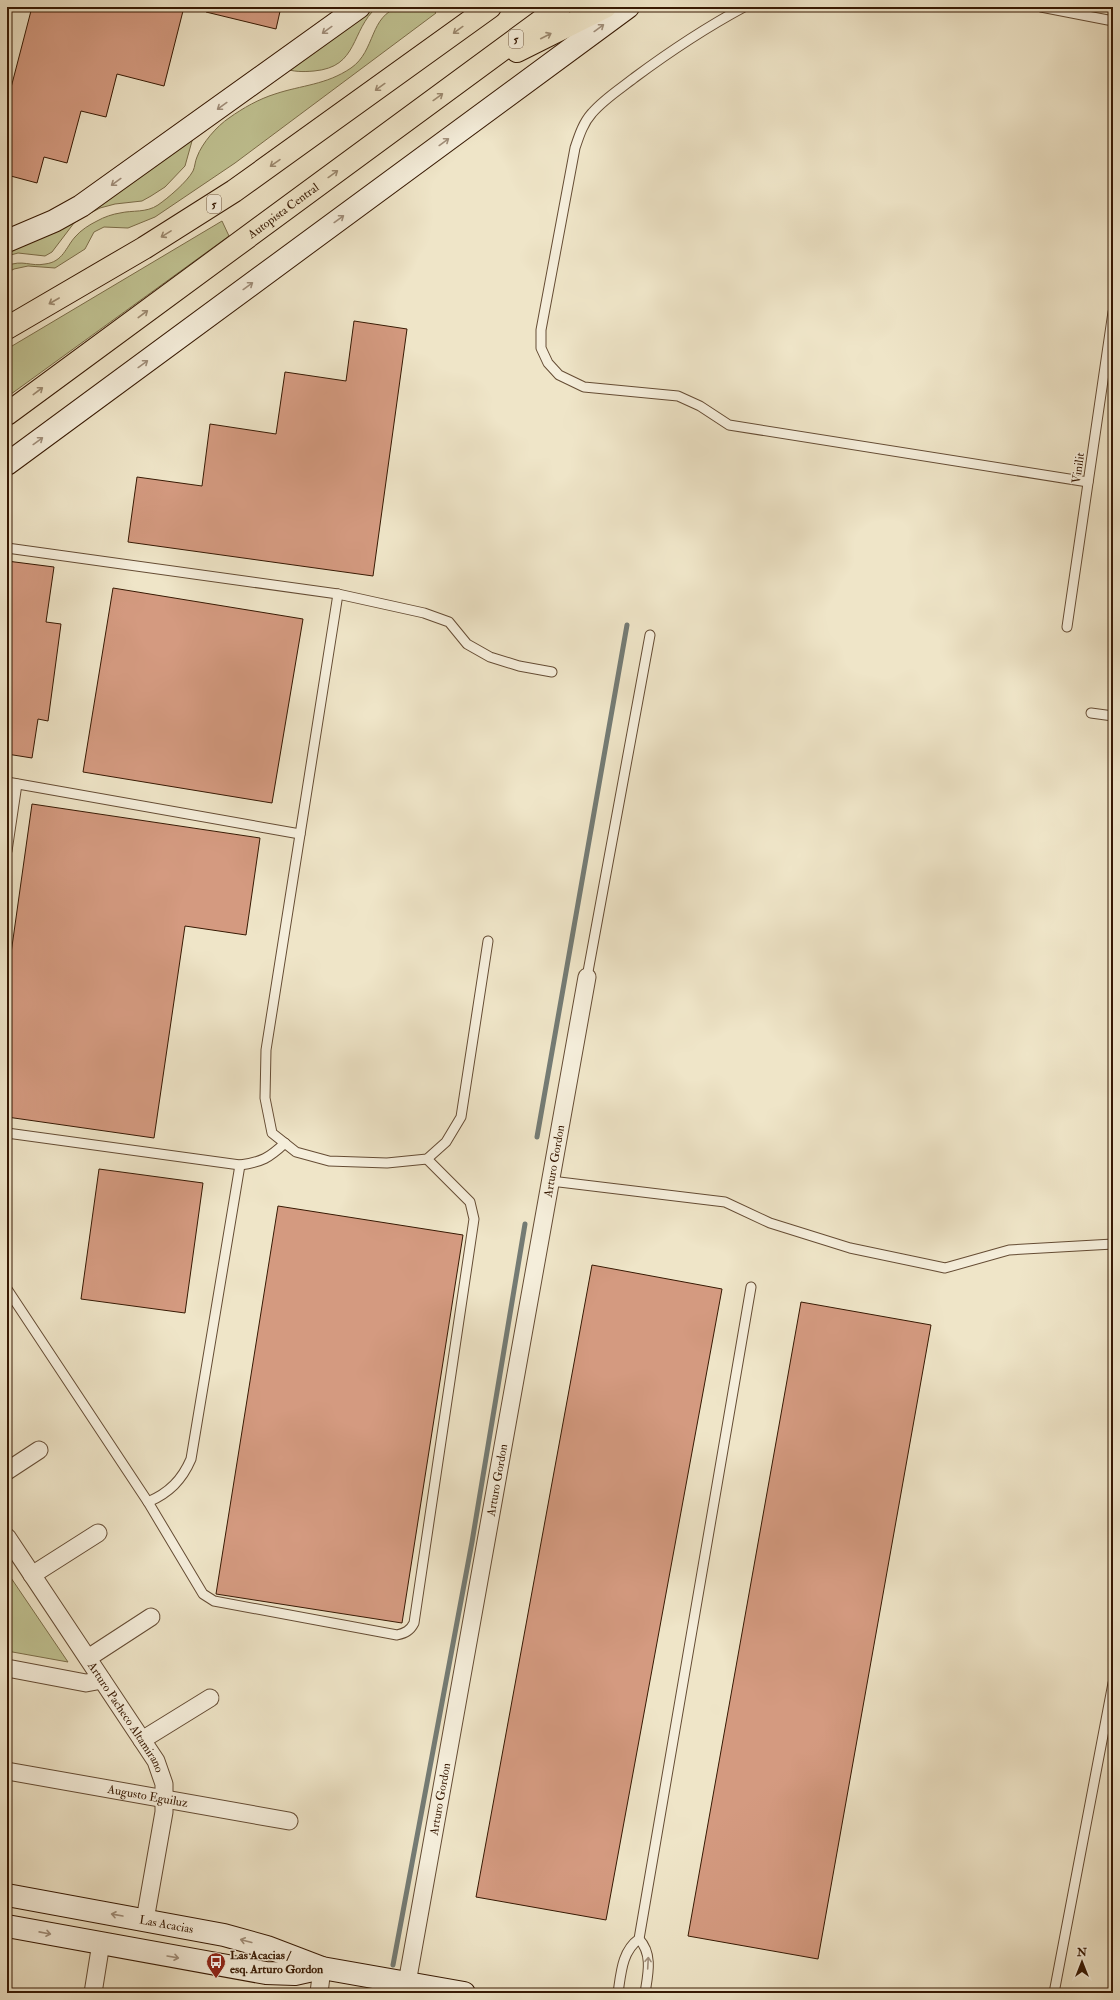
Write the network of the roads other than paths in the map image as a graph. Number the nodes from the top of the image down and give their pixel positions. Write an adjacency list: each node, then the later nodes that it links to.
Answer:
1 (359, 7): 10 (street, one-way to 10)
2 (490, 7): 12 (highway, 5, one-way to 12)
3 (560, 7): 9 (highway, Autopista Central / 5)
4 (605, 7): 9 (highway, one-way to 4)
5 (628, 7): 14 (street, one-way to 5)
6 (744, 7): 15 (lane)
7 (1041, 7): 8 (lane)
8 (1113, 21)
9 (473, 71): 13 (highway, Autopista Central / 5, one-way to 9)
10 (7, 241)
11 (1113, 312): 15 (lane, Vinilit)
12 (7, 328)
13 (7, 414)
14 (7, 464)
15 (1088, 482): 18 (lane, Vinilit)
16 (7, 548): 17 (lane)
17 (338, 594): 20 (lane); 25 (lane)
18 (1067, 627)
19 (650, 635): 28 (lane)
20 (552, 672)
21 (1091, 713): 22 (lane)
22 (1113, 716)
23 (7, 782): 24 (lane)
24 (17, 784): 25 (lane); 26 (lane)
25 (300, 834): 30 (lane)
26 (7, 851)
27 (488, 941): 31 (lane)
28 (587, 977): 33 (street, Arturo Gordon)
29 (7, 1133): 32 (lane)
30 (285, 1143): 31 (lane); 32 (lane)
31 (427, 1159): 39 (lane)
32 (240, 1165): 39 (lane)
33 (551, 1181): 34 (lane); 61 (street, Arturo Gordon)
34 (1113, 1244)
35 (751, 1287): 57 (lane)
36 (7, 1289): 39 (lane)
37 (39, 1450): 38 (street)
38 (7, 1471)
39 (148, 1502)
40 (98, 1533): 42 (street)
41 (7, 1537): 42 (street, Arturo Pacheco Altamirano)
42 (32, 1575): 44 (street, Arturo Pacheco Altamirano)
43 (151, 1617): 44 (street)
44 (88, 1658): 46 (street, Arturo Pacheco Altamirano)
45 (7, 1668): 46 (street)
46 (102, 1680): 49 (street, Arturo Pacheco Altamirano)
47 (1113, 1683): 67 (lane)
48 (210, 1698): 49 (street)
49 (142, 1740): 51 (street, Arturo Pacheco Altamirano)
50 (7, 1771): 51 (street, Augusto Eguiluz)
51 (165, 1800): 52 (street, Augusto Eguiluz); 54 (street, Arturo Pacheco Altamirano)
52 (288, 1821)
53 (7, 1895): 54 (street, Las Acacias, one-way to 53)
54 (145, 1920): 56 (street, Las Acacias)
55 (7, 1926): 58 (street, Las Acacias, one-way to 58)
56 (224, 1935): 59 (street); 60 (street, Las Acacias, one-way to 56)
57 (639, 1939): 65 (lane); 66 (lane, one-way to 57)
58 (101, 1944): 59 (street, Las Acacias, one-way to 59); 62 (street)
59 (217, 1965): 60 (street, Las Acacias)
60 (322, 1968): 61 (street, Las Acacias); 63 (street)
61 (406, 1988): 64 (street, Las Acacias)
62 (93, 1993)
63 (319, 1993)
64 (464, 1993)
65 (618, 1993)
66 (645, 1993)
67 (1054, 1993)

